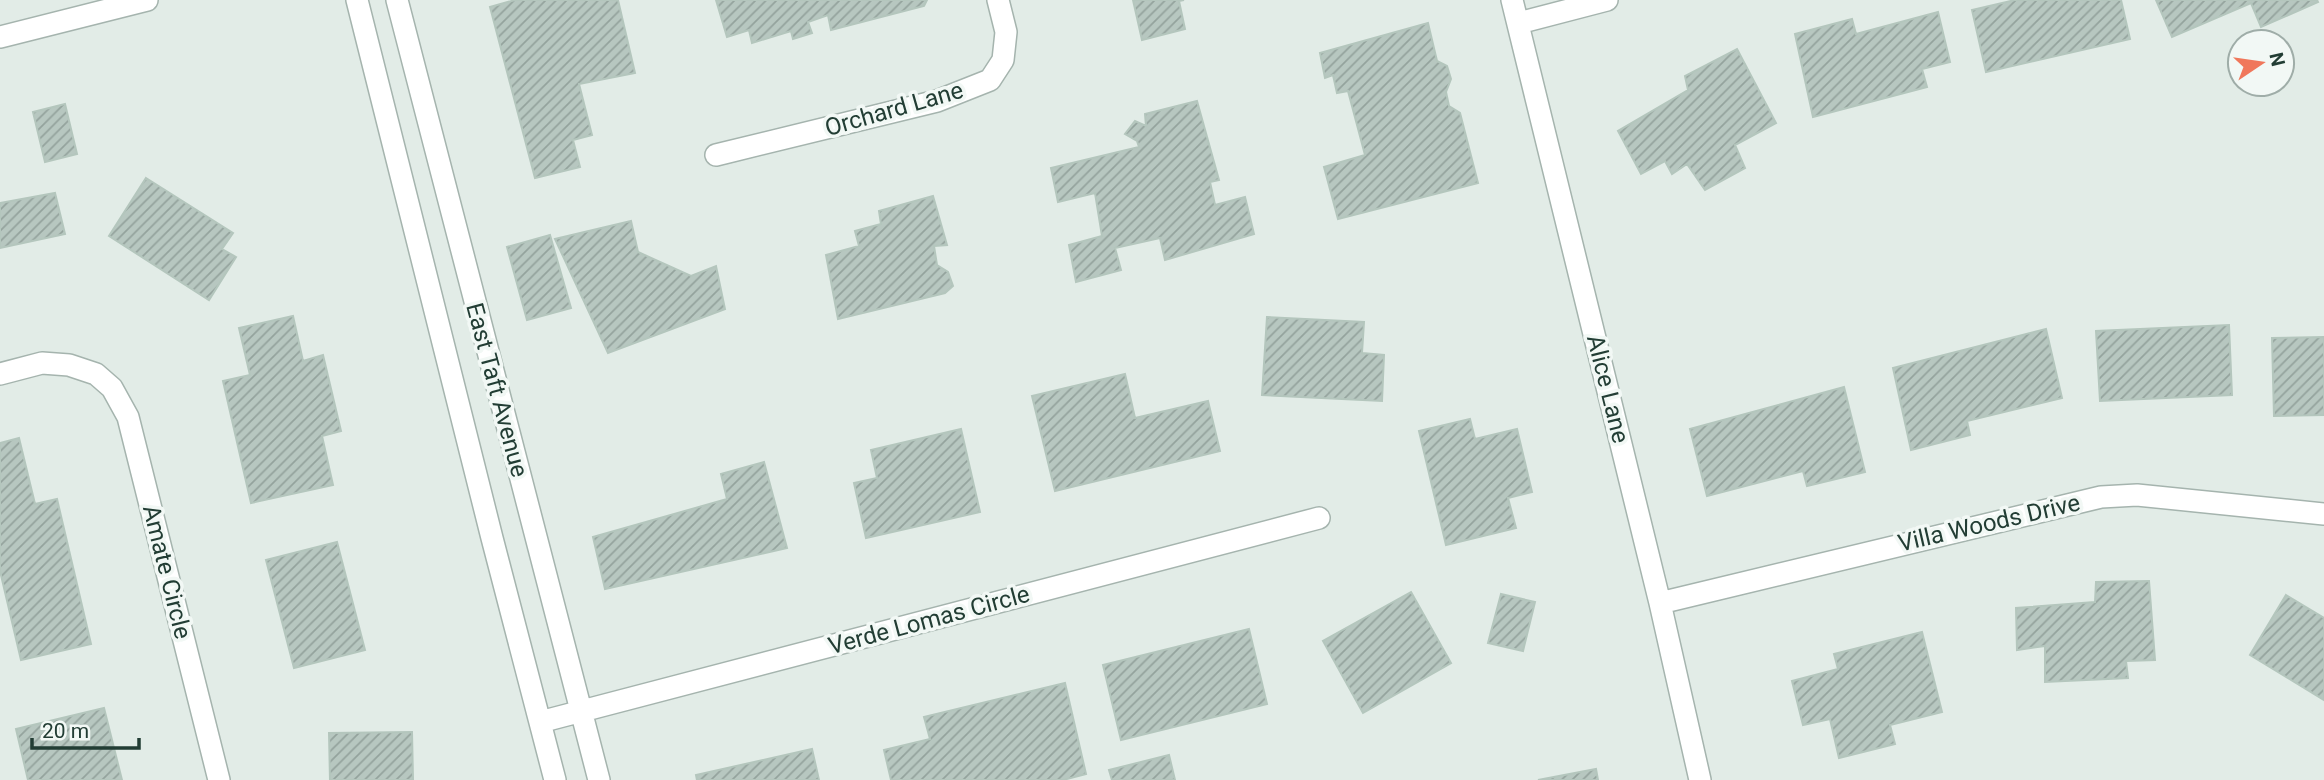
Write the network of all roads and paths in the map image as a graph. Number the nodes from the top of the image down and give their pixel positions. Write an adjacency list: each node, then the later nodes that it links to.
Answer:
1 (147, 0): 8 (street)
2 (357, 0): 15 (street, East Taft Avenue)
3 (397, 0): 14 (street, East Taft Avenue)
4 (998, 0): 9 (street, Orchard Lane)
5 (1512, 0): 7 (street, Alice Lane)
6 (1608, 0): 7 (street)
7 (1519, 23): 13 (street, Alice Lane)
8 (0, 37)
9 (716, 155)
10 (0, 374): 16 (street, Amate Circle)
11 (2324, 514): 13 (street, Villa Woods Drive)
12 (1319, 518): 14 (street, Verde Lomas Circle)
13 (1660, 603): 19 (street, Alice Lane)
14 (581, 711): 15 (street, Verde Lomas Circle); 18 (street, East Taft Avenue)
15 (540, 722): 17 (street, East Taft Avenue)
16 (219, 780)
17 (555, 780)
18 (599, 780)
19 (1700, 780)

